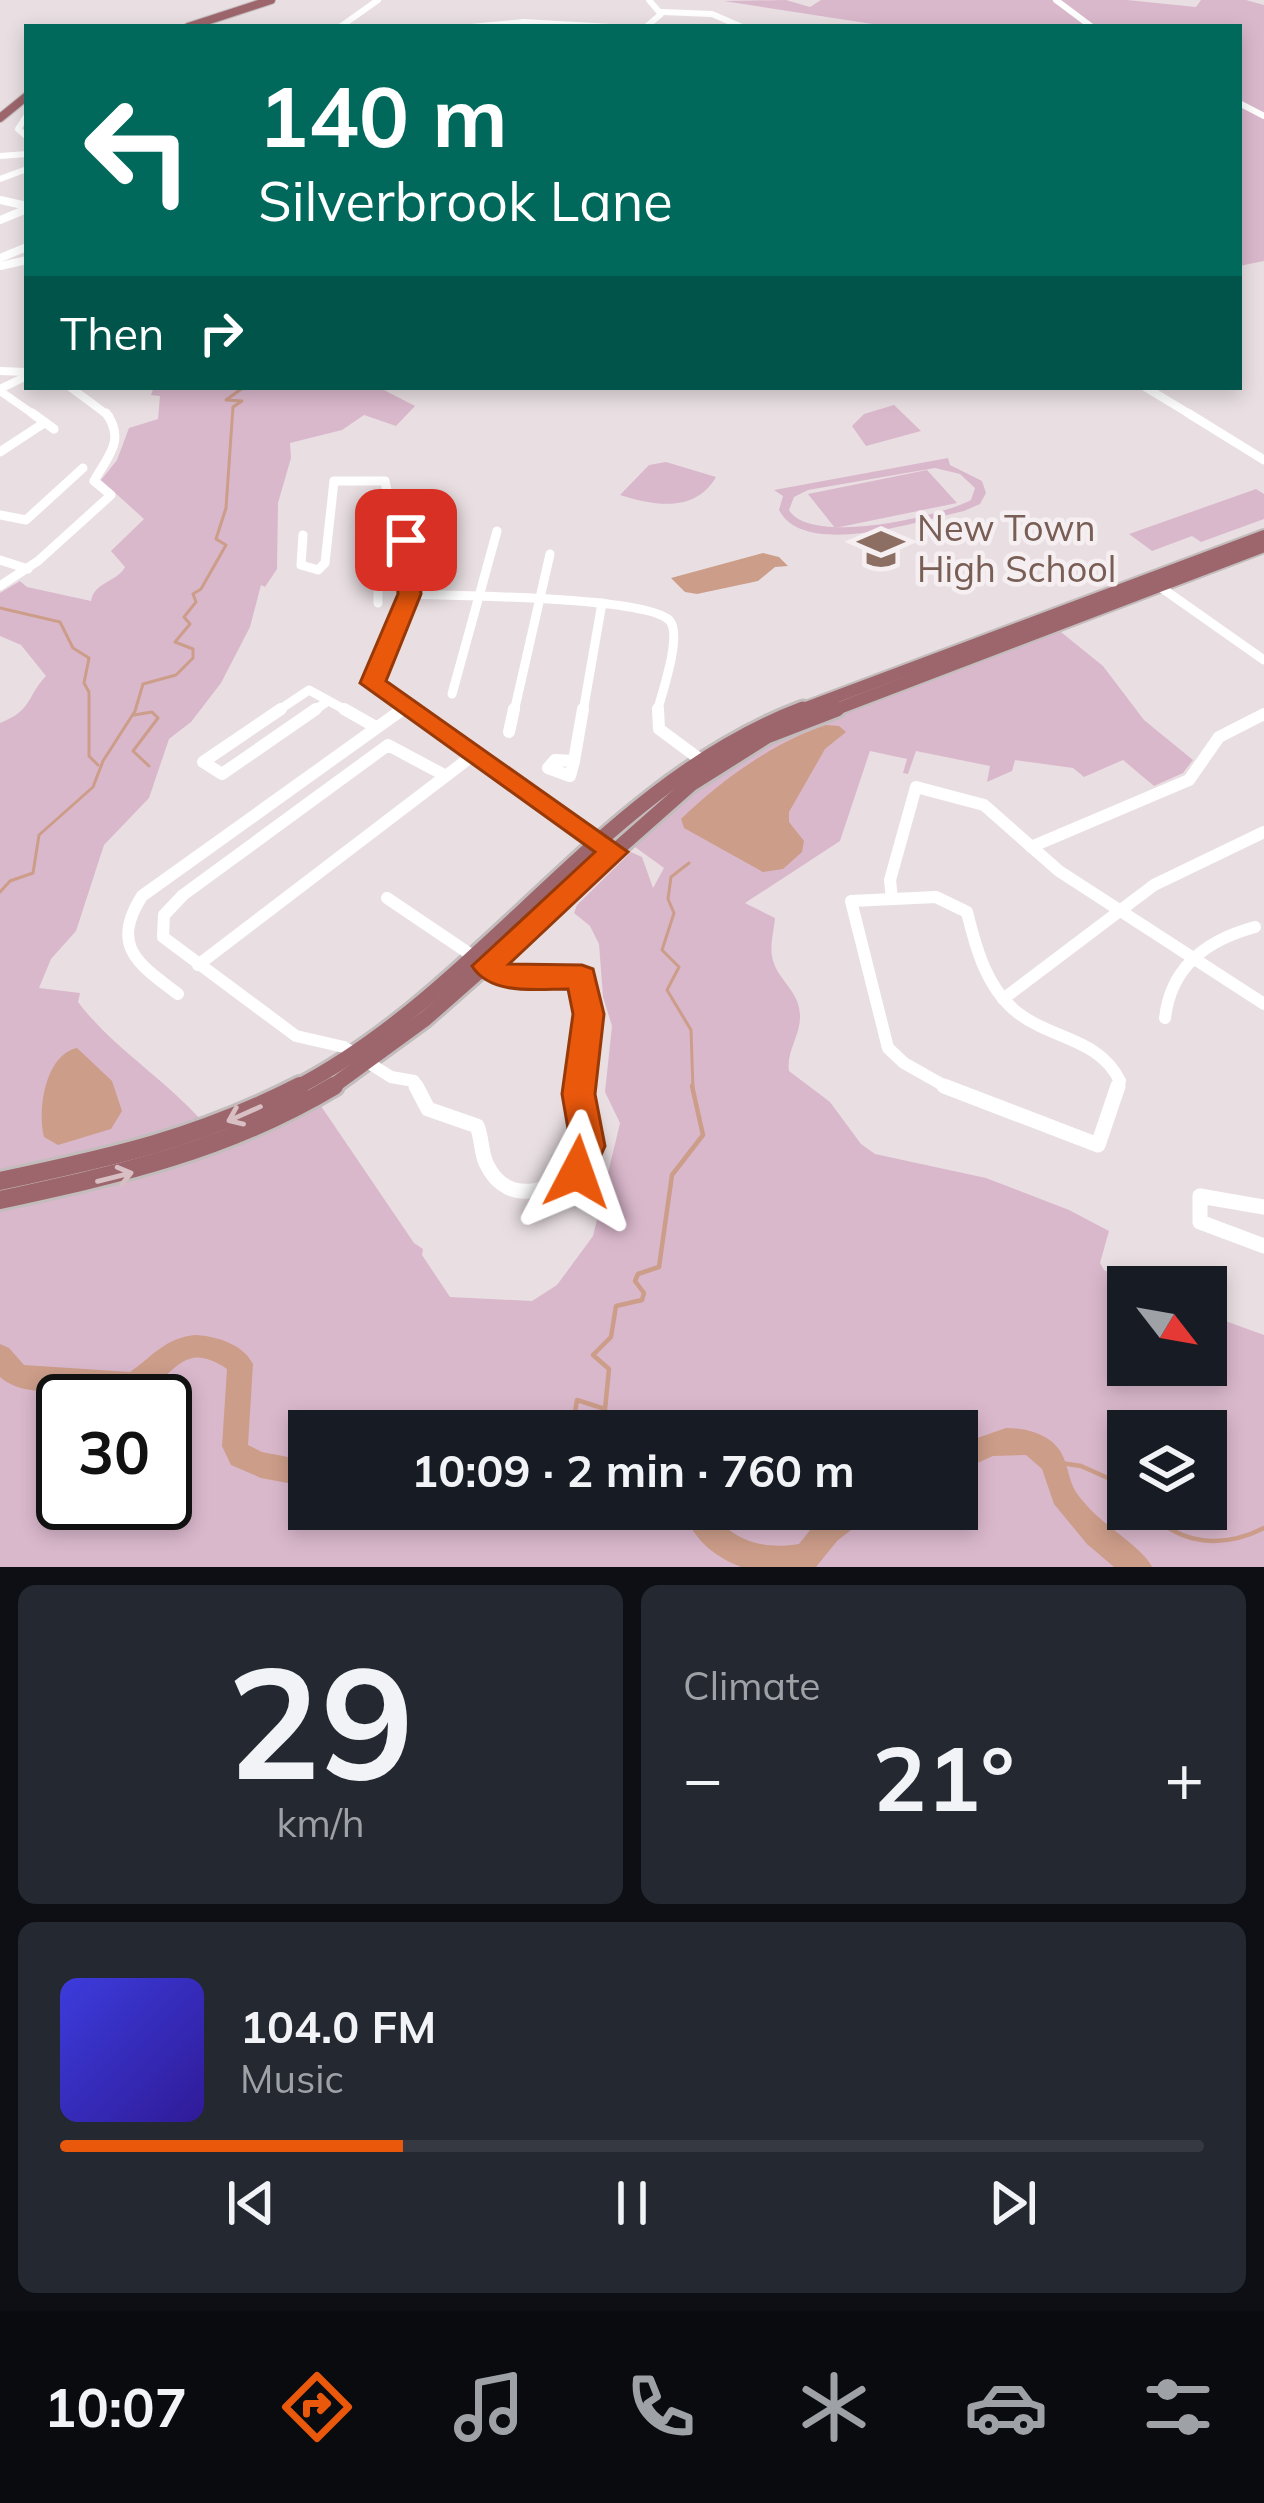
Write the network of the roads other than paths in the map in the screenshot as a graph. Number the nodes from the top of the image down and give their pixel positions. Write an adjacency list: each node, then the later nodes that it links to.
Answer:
1 (271, 0): 6 (main road)
2 (378, 0): 7 (street)
3 (649, 0): 5 (street)
4 (1056, 0): 10 (street)
5 (662, 12): 8 (street); 9 (street)
6 (197, 24)
7 (344, 24)
8 (649, 24)
9 (739, 24)
10 (1088, 24)
11 (24, 98): 12 (main road)
12 (0, 118)
13 (0, 390): 16 (street)
14 (74, 390): 28 (street)
15 (1150, 390): 18 (street)
16 (6, 441): 17 (street)
17 (0, 452)
18 (1264, 460)
19 (83, 468): 20 (street)
20 (0, 515)
21 (398, 527): 23 (street); 31 (street); 34 (street)
22 (497, 531): 32 (street)
23 (303, 536)
24 (1264, 536): 29 (main road)
25 (1264, 547): 29 (main road)
26 (550, 554): 33 (street)
27 (0, 560): 28 (street)
28 (28, 569): 30 (street)
29 (1154, 582): 36 (street); 45 (main road)
30 (0, 586)
31 (410, 594): 32 (street); 39 (street)
32 (479, 597): 33 (street); 37 (street)
33 (540, 600): 35 (street); 42 (street)
34 (378, 603)
35 (602, 603): 44 (street); 45 (street)
36 (1264, 660)
37 (452, 694)
38 (328, 701): 38 (street); 41 (street)
39 (409, 705): 41 (street); 43 (street)
40 (1264, 714): 49 (street)
41 (374, 726): 57 (street)
42 (509, 732)
43 (476, 753): 46 (street); 48 (street)
44 (574, 761)
45 (706, 764): 48 (main road)
46 (446, 776): 56 (street); 56 (street)
47 (1264, 832): 52 (street)
48 (608, 847): 55 (main road)
49 (1031, 847): 51 (street); 52 (street)
50 (387, 898): 55 (street)
51 (892, 899): 58 (street); 58 (street)
52 (1120, 911): 54 (street); 58 (street)
53 (1256, 927): 54 (street)
54 (1193, 959): 59 (street); 60 (street)
55 (480, 961): 61 (main road); 61 (street)
56 (198, 965): 61 (street)
57 (178, 994)
58 (1003, 999)
59 (1264, 1004)
60 (1165, 1018)
61 (364, 1057): 62 (main road, one-way to 62); 63 (main road, one-way to 61)
62 (0, 1181)
63 (0, 1200)
64 (1264, 1207): 65 (street)
65 (1264, 1246)

